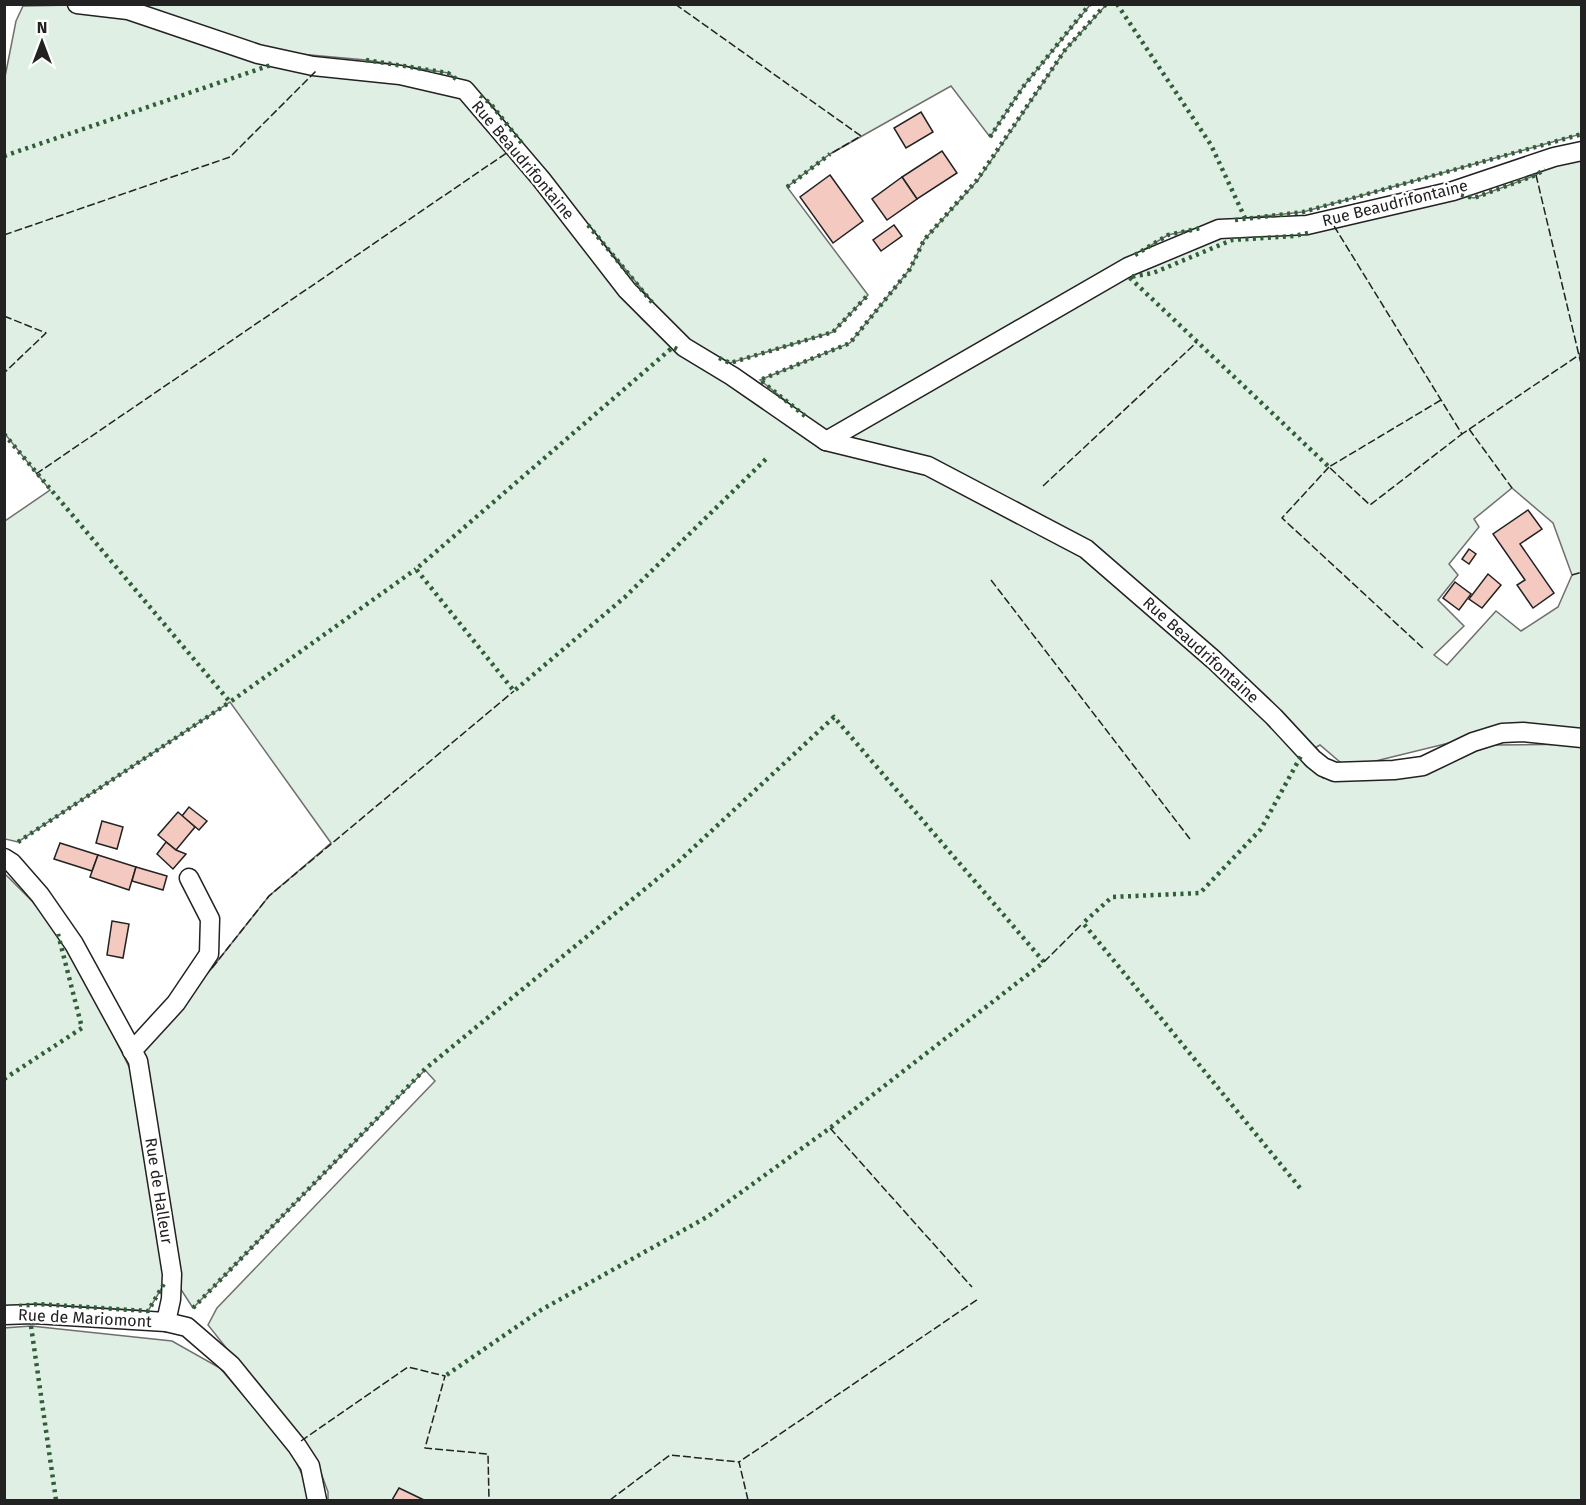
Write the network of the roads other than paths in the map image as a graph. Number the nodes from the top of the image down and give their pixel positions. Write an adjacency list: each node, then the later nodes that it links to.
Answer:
1 (77, 4): 3 (street, Rue Beaudrifontaine)
2 (1581, 151): 3 (street, Rue Beaudrifontaine)
3 (826, 441): 4 (street, Rue Beaudrifontaine)
4 (1581, 738)
5 (4, 858): 7 (street, Rue de Halleur)
6 (189, 878): 7 (street)
7 (132, 1051): 9 (street, Rue de Halleur)
8 (4, 1315): 9 (street, Rue de Mariomont)
9 (166, 1322): 10 (street)
10 (317, 1500)

